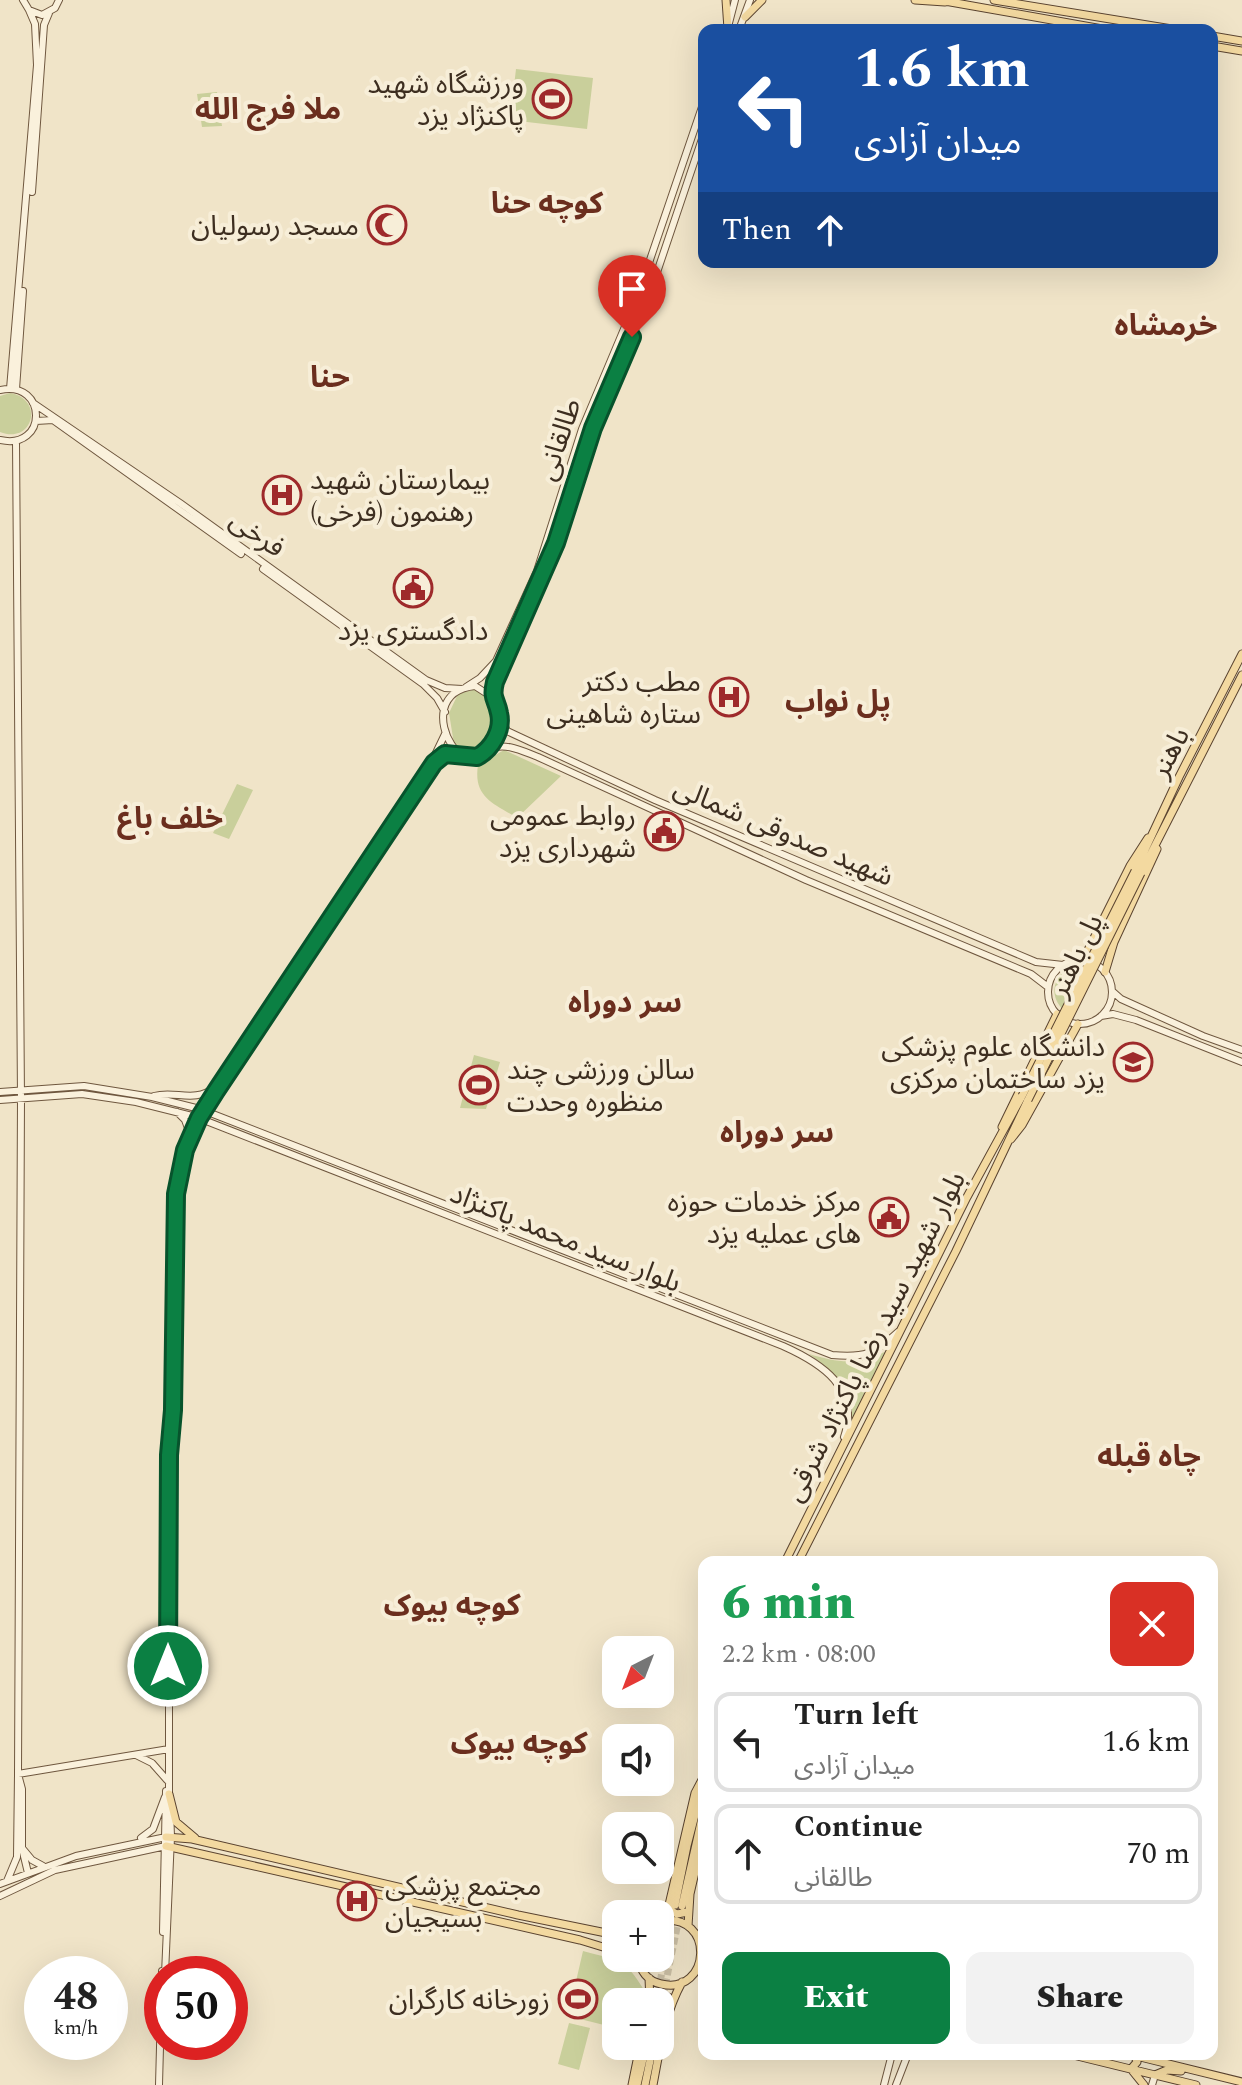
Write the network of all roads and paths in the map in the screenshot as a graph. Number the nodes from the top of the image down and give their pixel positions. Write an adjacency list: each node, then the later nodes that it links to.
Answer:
1 (23, 0): 10 (main road)
2 (59, 0): 11 (main road)
3 (726, 0): 13 (main road)
4 (735, 0): 14 (main road)
5 (762, 0): 12 (main road)
6 (915, 0): 8 (main road)
7 (994, 0): 17 (main road)
8 (943, 1): 16 (main road)
9 (747, 2): 12 (main road)
10 (29, 10): 11 (main road); 24 (main road)
11 (49, 13): 24 (main road)
12 (745, 17): 15 (main road)
13 (728, 24)
14 (729, 24)
15 (742, 24)
16 (1074, 24)
17 (1141, 24)
18 (1218, 37): 19 (main road)
19 (1242, 41)
20 (1218, 47): 21 (main road)
21 (1242, 51)
22 (698, 119): 32 (main road, طالقانی)
23 (698, 151): 33 (main road, طالقانی)
24 (13, 389): 25 (main road); 26 (main road, فرخی)
25 (0, 390)
26 (33, 403): 27 (main road); 34 (main road, فرخی)
27 (36, 421): 29 (main road); 36 (main road, فرخی)
28 (0, 440): 29 (main road)
29 (16, 441): 63 (main road)
30 (1242, 654): 43 (main road, باهنر)
31 (1242, 675): 43 (main road, باهنر)
32 (483, 676): 33 (main road); 34 (main road, طالقانی)
33 (495, 682): 35 (main road, طالقانی)
34 (464, 688): 35 (main road); 36 (main road)
35 (492, 697): 37 (main road)
36 (445, 712): 39 (main road)
37 (500, 716): 38 (main road); 41 (main road)
38 (507, 731): 40 (main road); 48 (main road, شهید صدوقی شمالی)
39 (445, 734): 42 (main road); 66 (main road)
40 (505, 746): 41 (main road, شهید صدوقی شمالی); 51 (main road, شهید صدوقی شمالی)
41 (489, 749): 42 (main road)
42 (462, 755): 66 (main road)
43 (1160, 828): 44 (main road, باهنر); 45 (main road); 46 (main road)
44 (1138, 872): 79 (main road, پل باهنر, bridge)
45 (1092, 945): 46 (main road); 47 (main road)
46 (1110, 955): 50 (main road)
47 (1083, 960): 49 (main road); 50 (main road)
48 (1036, 962): 49 (main road, شهید صدوقی شمالی); 51 (main road)
49 (1063, 965): 52 (main road)
50 (1105, 972): 53 (main road)
51 (1031, 974): 52 (main road, شهید صدوقی شمالی)
52 (1048, 987): 55 (main road)
53 (1112, 991): 54 (main road); 56 (main road)
54 (1141, 1007): 57 (main road); 61 (main road)
55 (1057, 1014): 58 (main road); 59 (main road)
56 (1101, 1016): 57 (main road); 58 (main road)
57 (1136, 1020): 62 (main road)
58 (1078, 1024): 60 (main road)
59 (1046, 1036): 60 (main road); 79 (main road)
60 (1064, 1046): 79 (main road)
61 (1242, 1050)
62 (1242, 1062)
63 (21, 1076): 64 (main road); 65 (main road); 67 (main road)
64 (37, 1088): 65 (main road); 69 (main road)
65 (21, 1089): 67 (main road); 70 (main road)
66 (215, 1089): 69 (main road); 75 (main road); 76 (main road)
67 (2, 1092): 72 (main road)
68 (30, 1097): 70 (main road); 73 (main road); 74 (main road)
69 (152, 1097): 75 (main road)
70 (21, 1098): 71 (main road); 73 (main road)
71 (9, 1099): 72 (main road); 73 (main road)
72 (0, 1100)
73 (21, 1110): 91 (main road)
74 (174, 1110): 75 (main road); 78 (main road)
75 (199, 1114): 76 (main road, بلوار سید محمد پاکنژاد); 77 (main road, بلوار سید محمد پاکنژاد); 78 (main road)
76 (224, 1118): 80 (main road, بلوار سید محمد پاکنژاد)
77 (210, 1122): 78 (main road); 81 (main road, بلوار سید محمد پاکنژاد)
78 (191, 1131): 88 (main road)
79 (1005, 1138): 82 (main road, بلوار شهید سید رضا پاکنژاد شرقی); 87 (main road, بلوار شهید سید رضا پاکنژاد شرقی)
80 (308, 1150): 81 (main road); 83 (main road, بلوار سید محمد پاکنژاد)
81 (306, 1159): 84 (main road, بلوار سید محمد پاکنژاد)
82 (904, 1327): 83 (main road, بلوار سید محمد پاکنژاد); 85 (main road, بلوار شهید سید رضا پاکنژاد شرقی)
83 (786, 1337): 84 (main road)
84 (783, 1346): 85 (main road, بلوار سید محمد پاکنژاد)
85 (838, 1456): 86 (main road, بلوار شهید سید رضا پاکنژاد شرقی)
86 (788, 1556)
87 (801, 1556)
88 (169, 1749): 89 (main road); 92 (main road); 95 (main road)
89 (136, 1755): 90 (main road); 92 (main road)
90 (37, 1772): 91 (main road); 94 (main road)
91 (18, 1774): 94 (main road); 107 (main road)
92 (167, 1780): 95 (main road)
93 (698, 1788): 112 (main road)
94 (22, 1789): 101 (main road)
95 (168, 1794): 97 (main road); 98 (main road); 99 (main road)
96 (698, 1832): 112 (main road)
97 (169, 1837): 98 (main road); 99 (main road); 100 (main road)
98 (200, 1841): 104 (main road)
99 (130, 1844): 103 (main road)
100 (168, 1847): 106 (main road); 108 (main road); 119 (main road); 143 (main road)
101 (22, 1848): 103 (main road); 105 (main road)
102 (698, 1850): 112 (main road)
103 (43, 1866): 105 (main road)
104 (303, 1866): 106 (main road); 110 (main road)
105 (28, 1873): 107 (main road); 108 (main road)
106 (301, 1877): 111 (main road)
107 (4, 1882)
108 (29, 1882): 109 (main road)
109 (0, 1896)
110 (440, 1897): 111 (main road); 116 (main road)
111 (438, 1908): 118 (main road)
112 (678, 1908): 113 (main road); 115 (main road)
113 (674, 1911)
114 (674, 1922): 115 (main road)
115 (688, 1926): 117 (main road)
116 (602, 1932)
117 (698, 1940)
118 (602, 1948)
119 (165, 1956)
120 (698, 1964): 123 (main road)
121 (644, 1972): 124 (main road)
122 (698, 1972): 123 (main road)
123 (695, 1973): 125 (main road)
124 (649, 1978): 125 (main road); 126 (main road)
125 (682, 1982): 127 (main road)
126 (649, 1988)
127 (674, 1997)
128 (163, 2060): 143 (main road)
129 (638, 2060): 144 (main road)
130 (642, 2060): 144 (main road)
131 (650, 2060): 145 (main road)
132 (658, 2060): 146 (main road)
133 (890, 2060): 147 (main road)
134 (906, 2060): 148 (main road)
135 (1094, 2060): 139 (main road)
136 (1135, 2060): 139 (main road)
137 (1138, 2060): 141 (main road)
138 (1152, 2060): 140 (main road)
139 (1131, 2069): 141 (main road); 149 (main road)
140 (1203, 2072): 141 (main road); 142 (main road); 151 (main road)
141 (1163, 2077): 150 (main road); 151 (main road)
142 (1242, 2082)
143 (161, 2085)
144 (634, 2085)
145 (645, 2085)
146 (653, 2085)
147 (884, 2085)
148 (896, 2085)
149 (1144, 2085)
150 (1152, 2085)
151 (1198, 2085)

